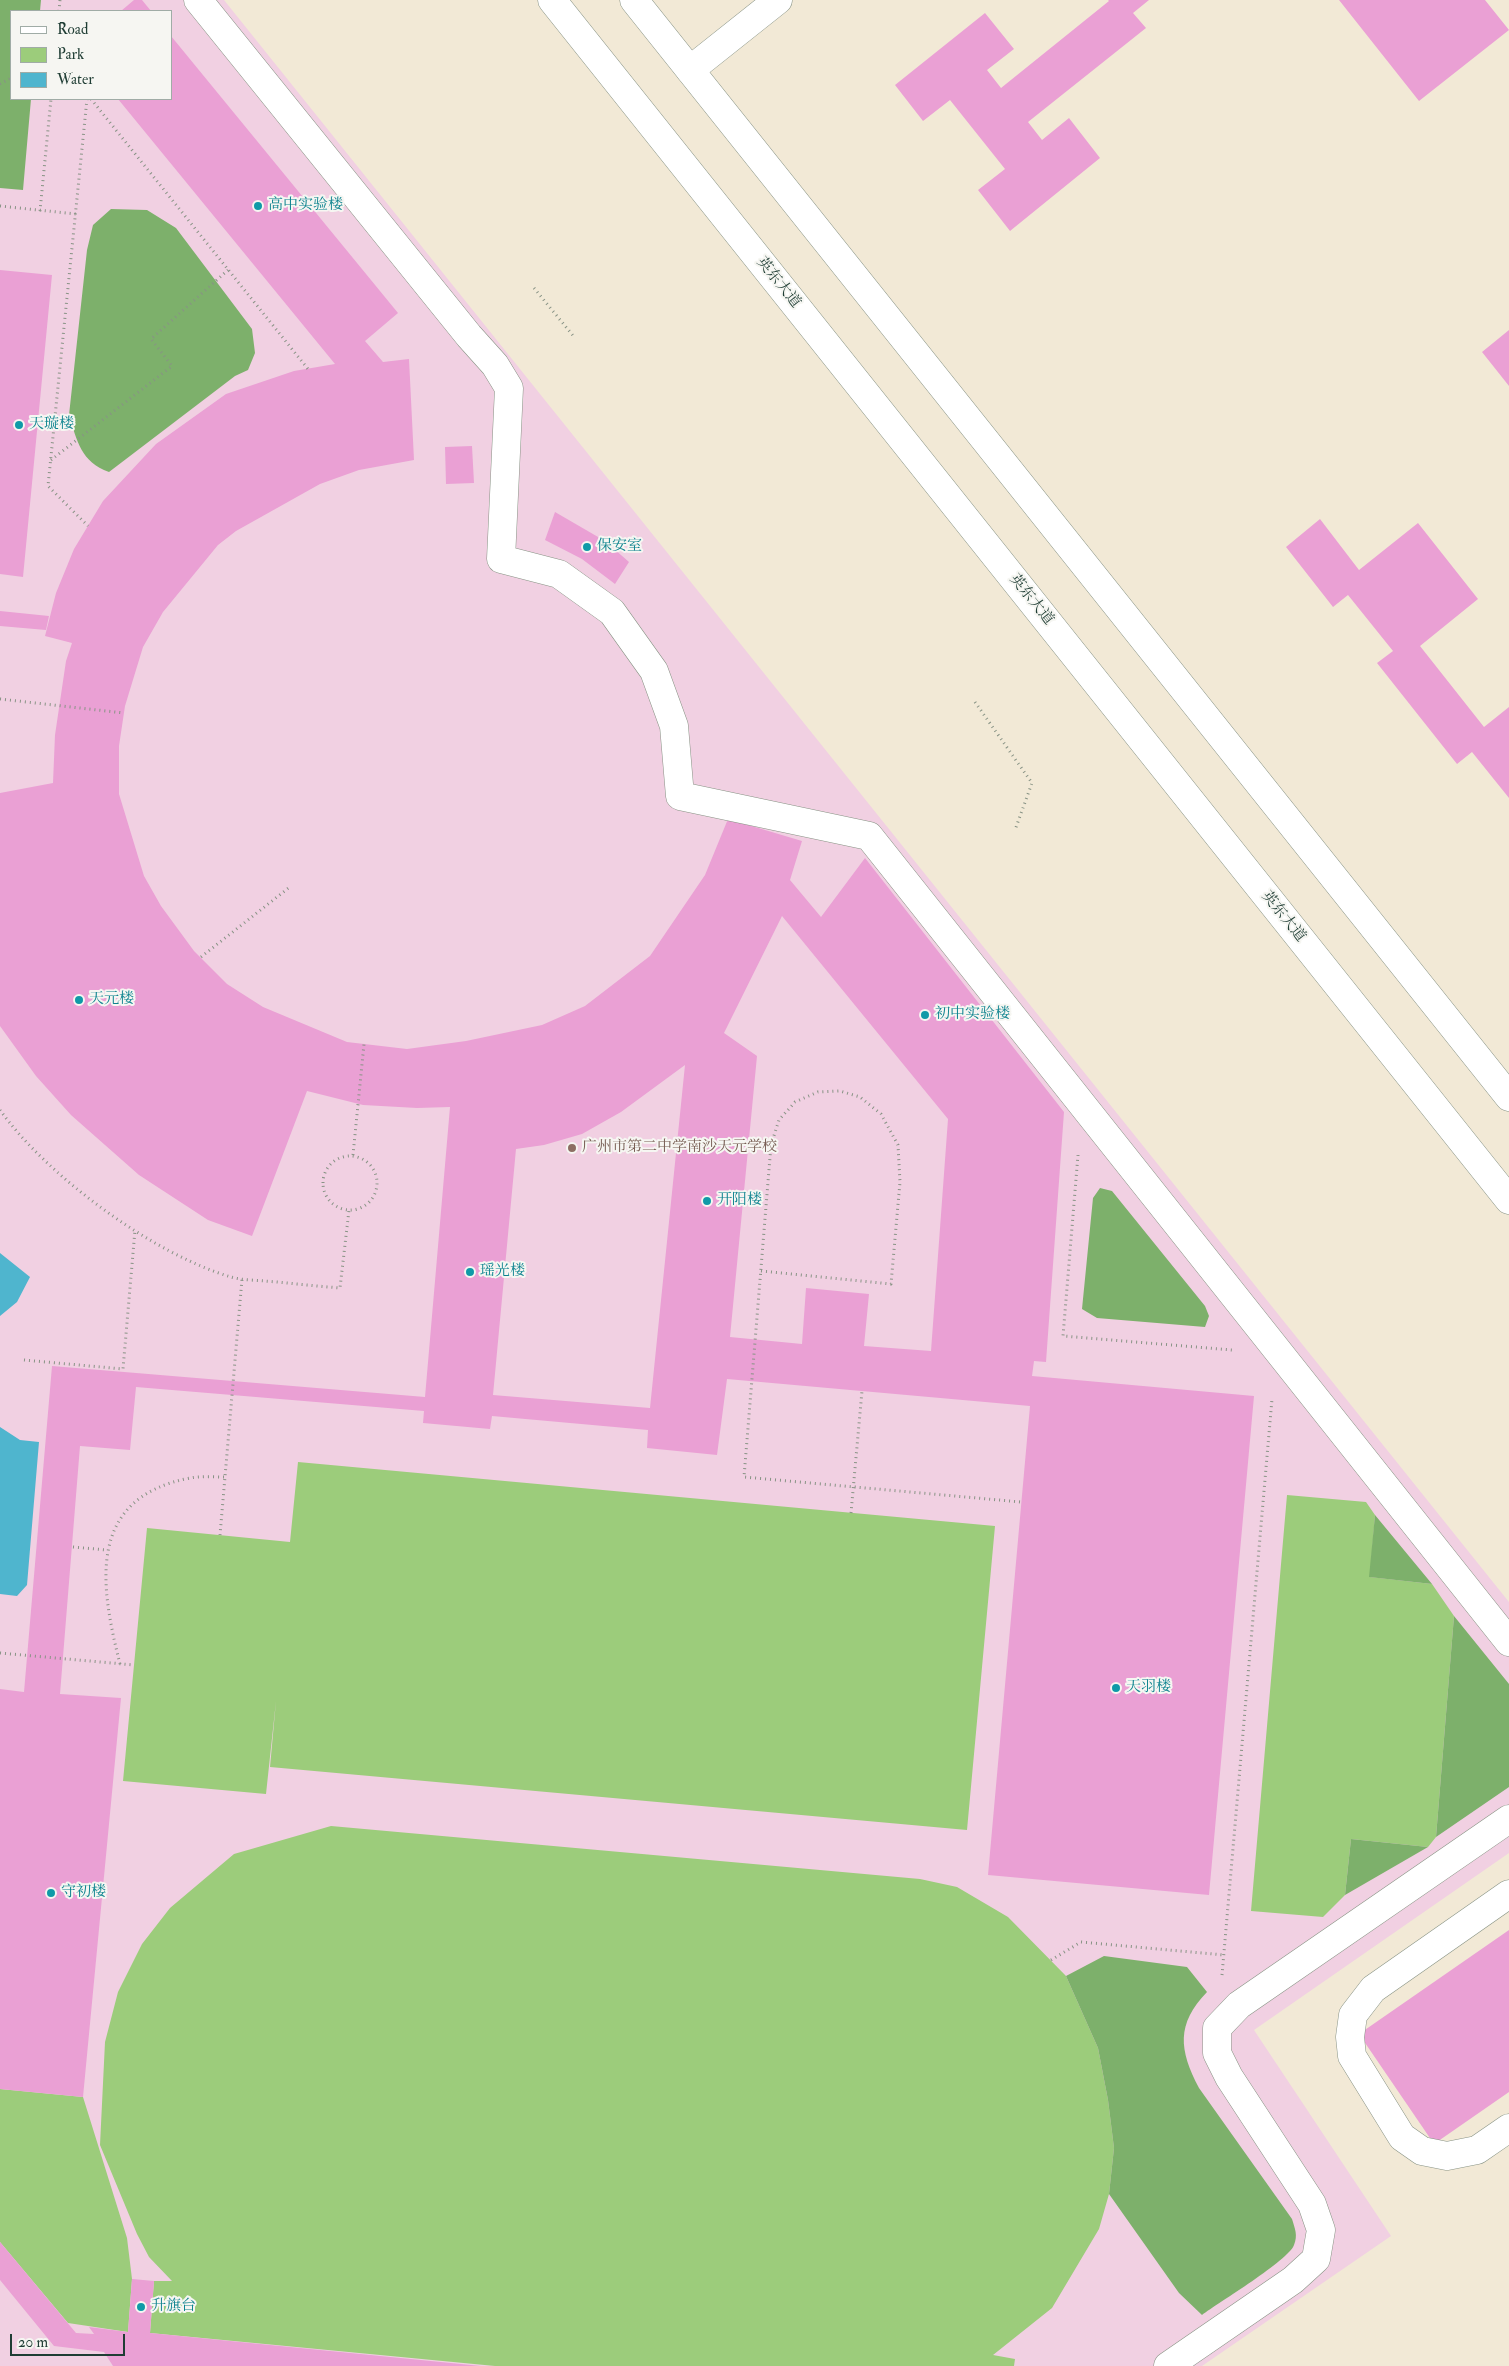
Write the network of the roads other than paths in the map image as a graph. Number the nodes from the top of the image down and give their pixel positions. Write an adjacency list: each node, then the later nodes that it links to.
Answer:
1 (198, 0): 8 (main road)
2 (552, 0): 7 (main road, 英东大道)
3 (634, 0): 5 (main road)
4 (778, 0): 5 (main road)
5 (690, 70): 6 (main road)
6 (1509, 1097)
7 (1509, 1200)
8 (1509, 1642)
9 (1509, 1819): 12 (main road)
10 (1509, 1894): 11 (main road)
11 (1509, 2128)
12 (1168, 2366)

